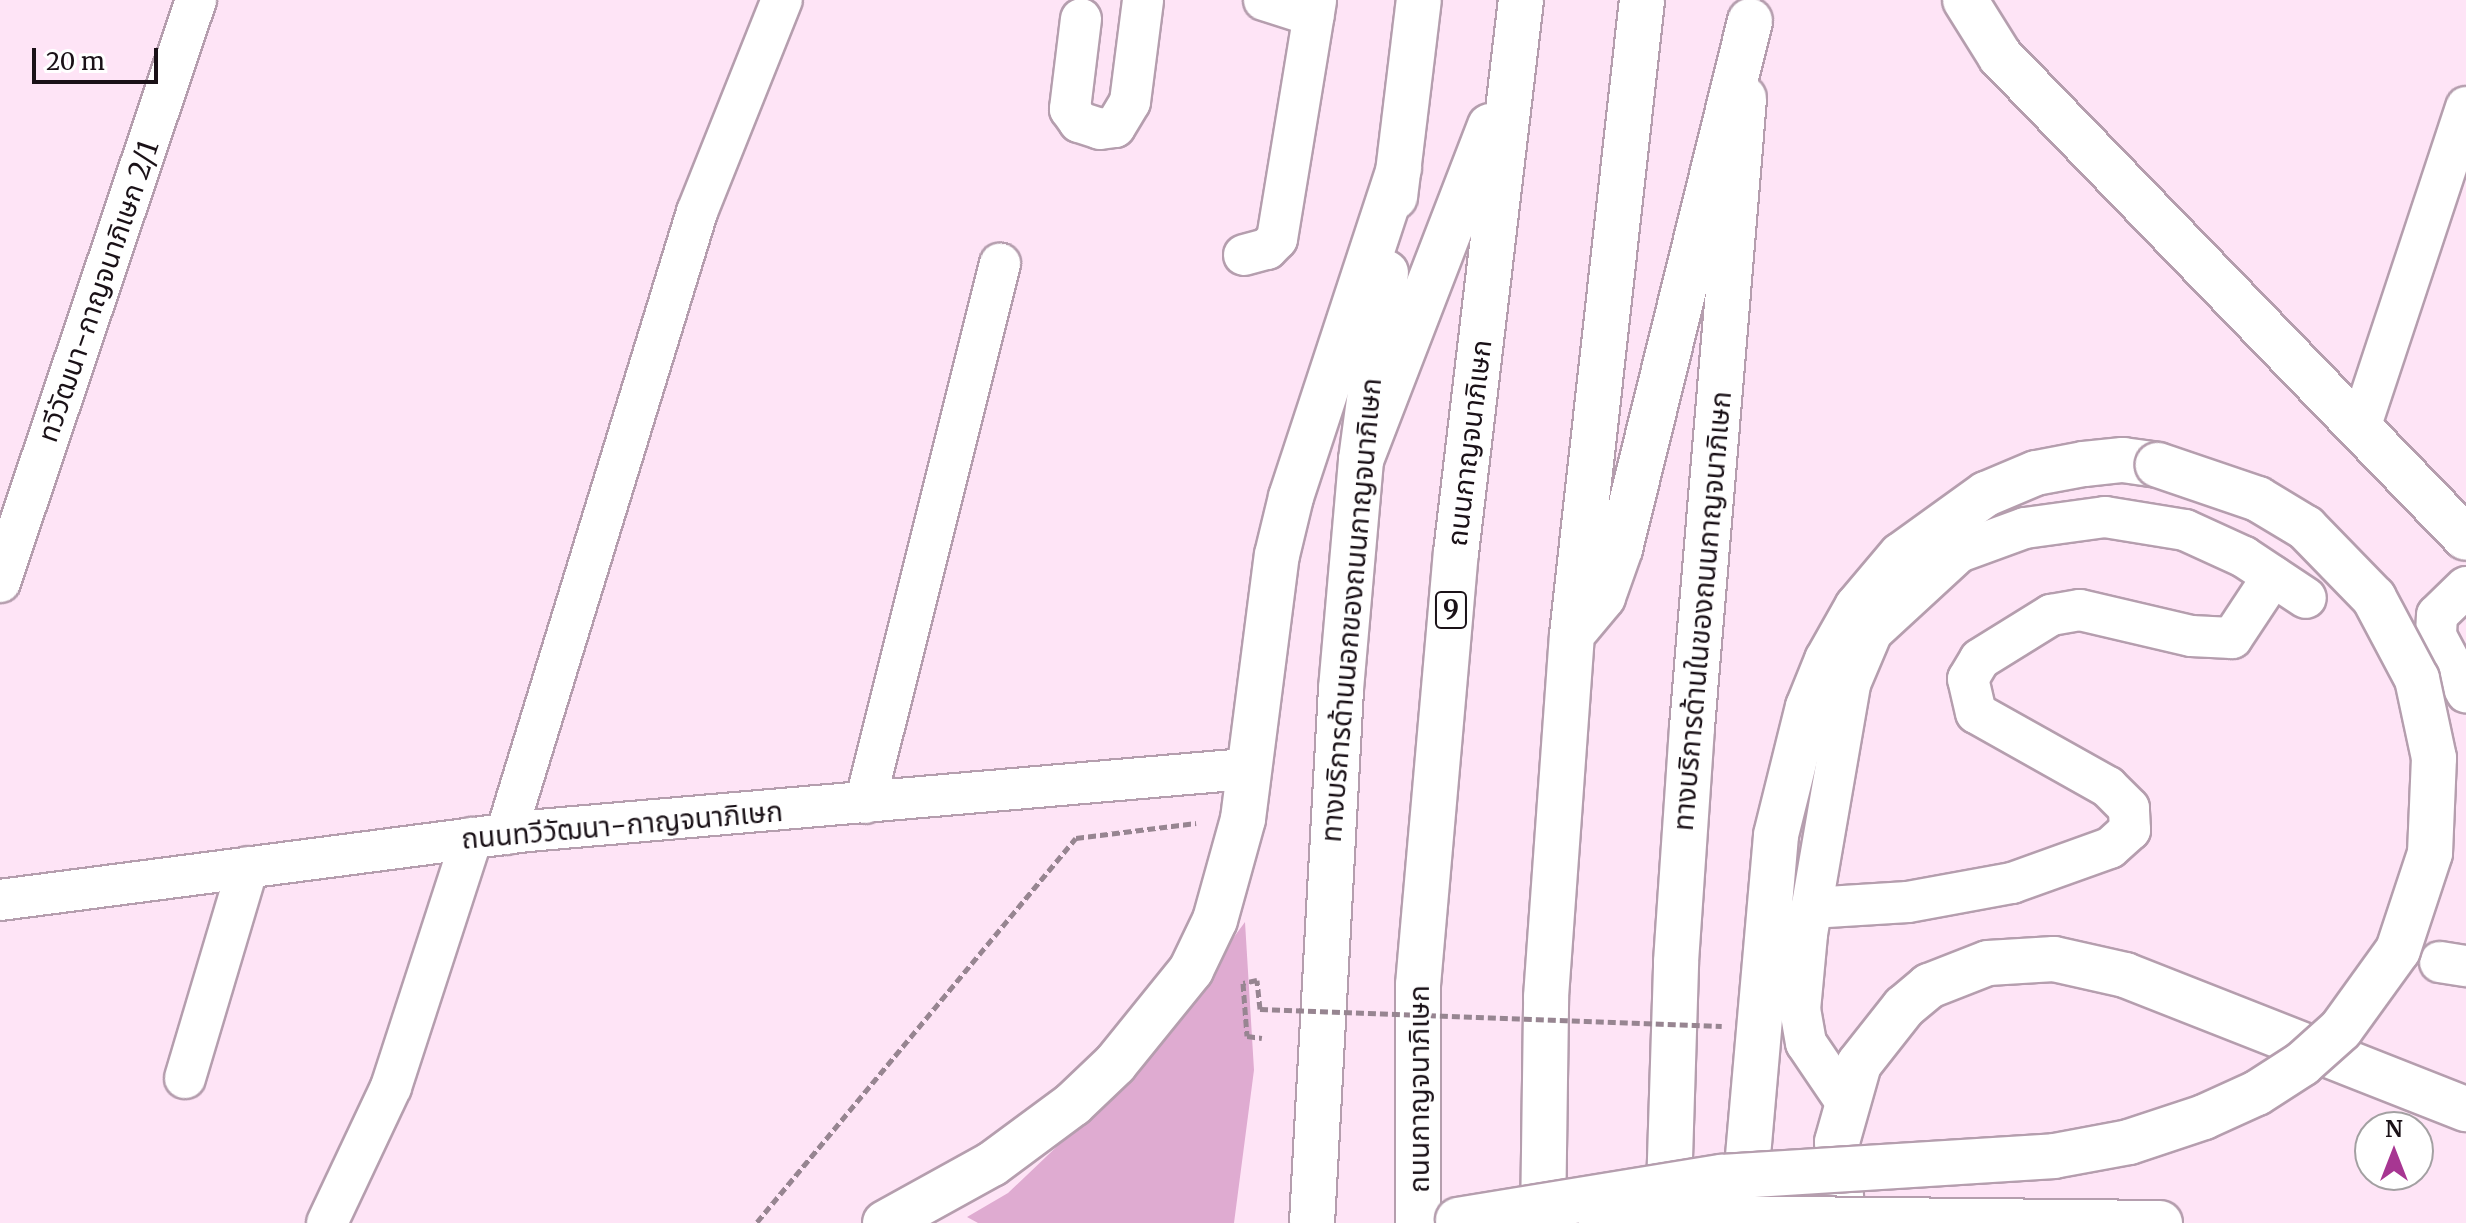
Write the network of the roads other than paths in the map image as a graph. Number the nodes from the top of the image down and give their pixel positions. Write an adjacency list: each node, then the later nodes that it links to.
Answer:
1 (196, 0): 21 (street, ทวีวัฒนา-กาญจนาภิเษก 2/1)
2 (782, 0): 28 (street)
3 (1143, 0): 11 (street)
4 (1264, 0): 9 (street)
5 (1419, 0): 14 (main road, ทางบริการด้านนอกของถนนกาญจนาภิเษก)
6 (1521, 0): 12 (main road, ถนนกาญจนาภิเษก / 9)
7 (1642, 0): 24 (main road)
8 (1965, 0): 17 (main road)
9 (1315, 8): 15 (street)
10 (1752, 10): 24 (main road); 40 (main road, ทางบริการด้านในของถนนกาญจนาภิเษก)
11 (1081, 19)
12 (1514, 64): 18 (main road); 35 (main road, ถนนกาญจนาภิเษก / 9)
13 (2466, 107): 17 (street)
14 (1399, 168): 18 (main road, ทางบริการด้านนอกของถนนกาญจนาภิเษก); 26 (main road)
15 (1244, 255)
16 (1000, 264): 27 (street)
17 (2360, 428): 19 (main road)
18 (1361, 460): 38 (main road, ทางบริการด้านนอกของถนนกาญจนาภิเษก)
19 (2466, 538)
20 (2273, 576): 23 (street); 31 (street); 31 (street)
21 (0, 582)
22 (2466, 587): 25 (street)
23 (2306, 598)
24 (1572, 635): 39 (main road)
25 (2466, 692)
26 (1246, 769): 27 (street, ถนนทวีวัฒนา-กาญจนาภิเษก); 37 (main road)
27 (865, 803): 28 (street, ถนนทวีวัฒนา-กาญจนาภิเษก)
28 (489, 836): 29 (street, ถนนทวีวัฒนา-กาญจนาภิเษก); 36 (street)
29 (248, 867): 30 (street, ถนนทวีวัฒนา-กาญจนาภิเษก); 32 (street)
30 (0, 900)
31 (1811, 908): 33 (street)
32 (185, 1078)
33 (1846, 1102): 34 (main road); 42 (main road)
34 (2466, 1109)
35 (1433, 1222): 41 (main road, bridge); 43 (main road, bridge)
36 (327, 1223)
37 (885, 1223)
38 (1312, 1223)
39 (1543, 1223)
40 (1668, 1223)
41 (1743, 1223)
42 (1843, 1223)
43 (2160, 1223)

